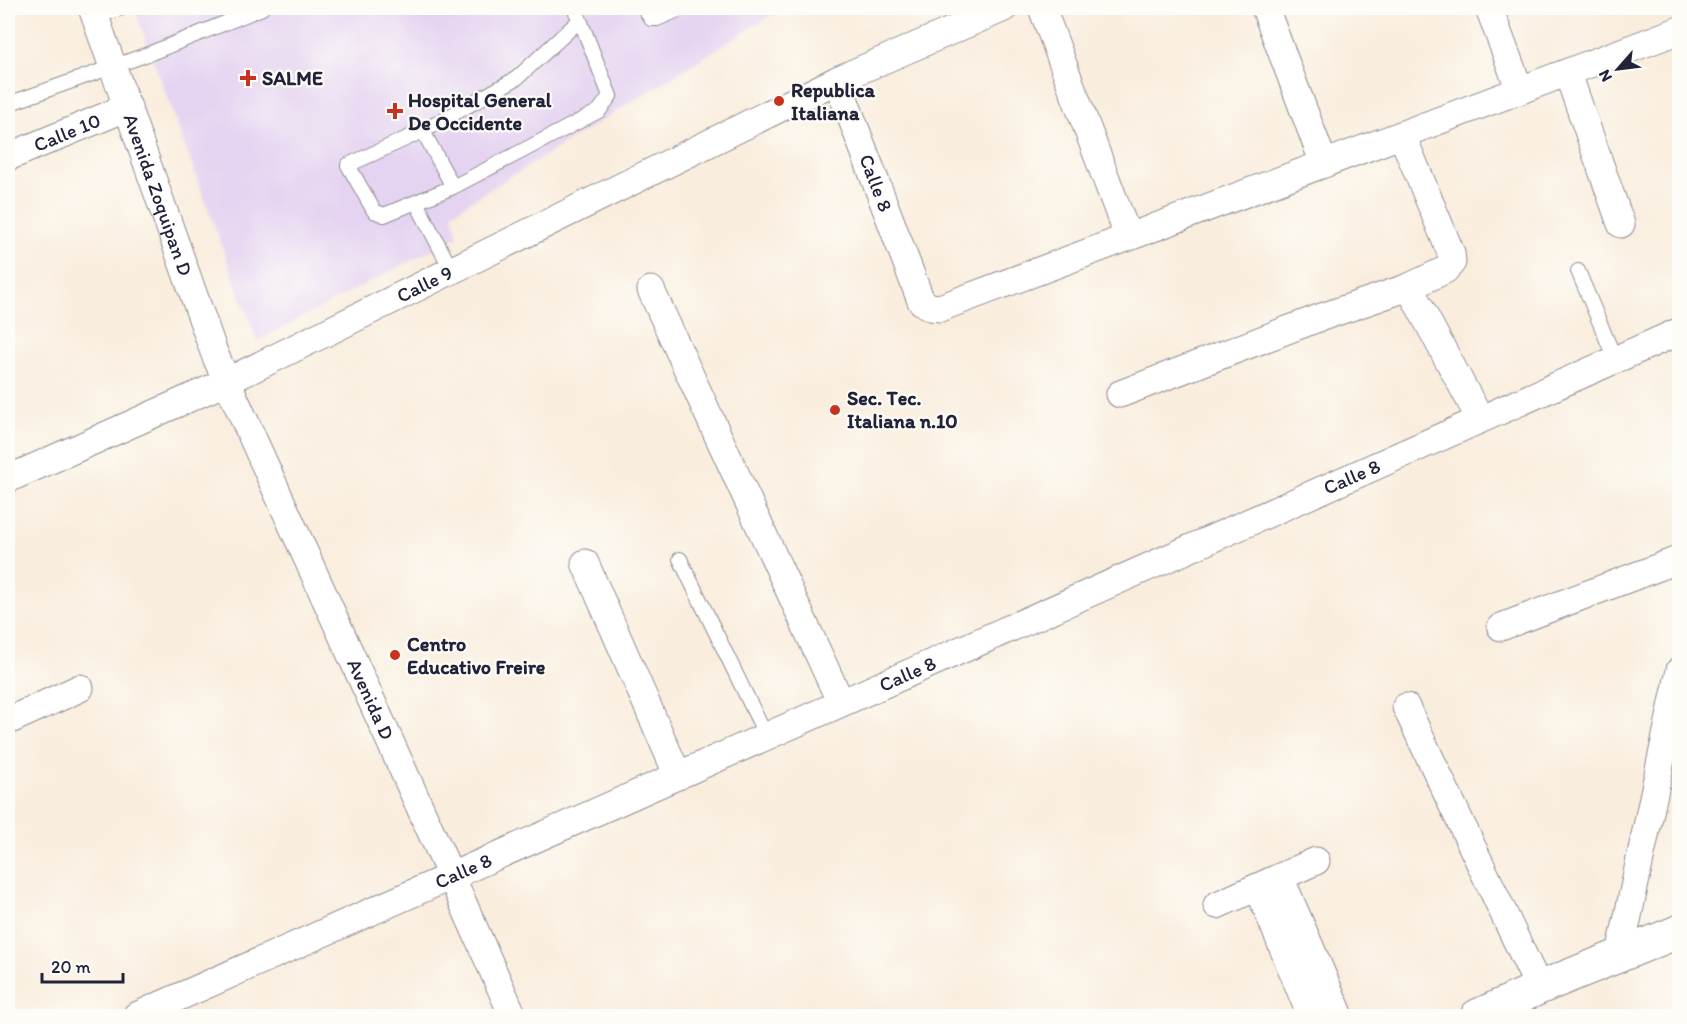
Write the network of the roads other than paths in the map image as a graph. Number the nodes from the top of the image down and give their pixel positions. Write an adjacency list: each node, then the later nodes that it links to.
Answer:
1 (122, 8): 9 (lane)
2 (262, 8): 12 (lane)
3 (645, 8): 4 (lane)
4 (683, 8)
5 (1004, 8): 14 (street, Calle 9)
6 (1042, 8): 25 (street)
7 (1265, 8): 21 (street)
8 (1490, 8): 15 (street)
9 (94, 12): 12 (street, Avenida Zoquipan D)
10 (577, 14): 18 (lane); 22 (lane)
11 (1680, 30): 13 (street, Calle 8)
12 (113, 65): 16 (lane); 17 (street, Avenida Zoquipan D)
13 (1568, 74): 15 (street, Calle 8); 24 (street)
14 (837, 80): 25 (street, Calle 8); 26 (street, Calle 9)
15 (1520, 91): 19 (street, Calle 8)
16 (8, 105)
17 (128, 107): 20 (street, Calle 10); 32 (street, Avenida Zoquipan D)
18 (423, 131): 22 (lane); 23 (lane)
19 (1402, 135): 21 (street, Calle 8); 28 (street)
20 (8, 158)
21 (1324, 164): 25 (street, Calle 8)
22 (453, 188): 23 (lane)
23 (416, 202): 26 (lane)
24 (1621, 224)
25 (1128, 237)
26 (452, 271): 32 (street, Calle 9)
27 (1578, 271): 31 (lane)
28 (1409, 286): 33 (street); 34 (street)
29 (651, 290): 42 (street)
30 (1680, 330): 31 (street, Calle 8)
31 (1615, 359): 34 (street, Calle 8)
32 (227, 381): 35 (street, Calle 9); 48 (street, Avenida D)
33 (1120, 394)
34 (1480, 419): 42 (street, Calle 8)
35 (8, 479)
36 (680, 559): 45 (lane)
37 (1680, 559): 39 (street)
38 (585, 563): 46 (street)
39 (1501, 627)
40 (1680, 670): 52 (street)
41 (80, 688): 44 (street)
42 (841, 703): 45 (street, Calle 8)
43 (1406, 707): 53 (street)
44 (8, 721)
45 (766, 736): 46 (street, Calle 8)
46 (678, 776): 48 (street, Calle 8)
47 (1316, 861): 49 (street)
48 (451, 876): 55 (street, Calle 8); 56 (street, Avenida D)
49 (1269, 882): 50 (street); 57 (street); 58 (street)
50 (1217, 905)
51 (1680, 931): 52 (street)
52 (1620, 954): 53 (street)
53 (1539, 988): 54 (street)
54 (1481, 1016)
55 (136, 1017)
56 (513, 1017)
57 (1311, 1017)
58 (1340, 1017)

